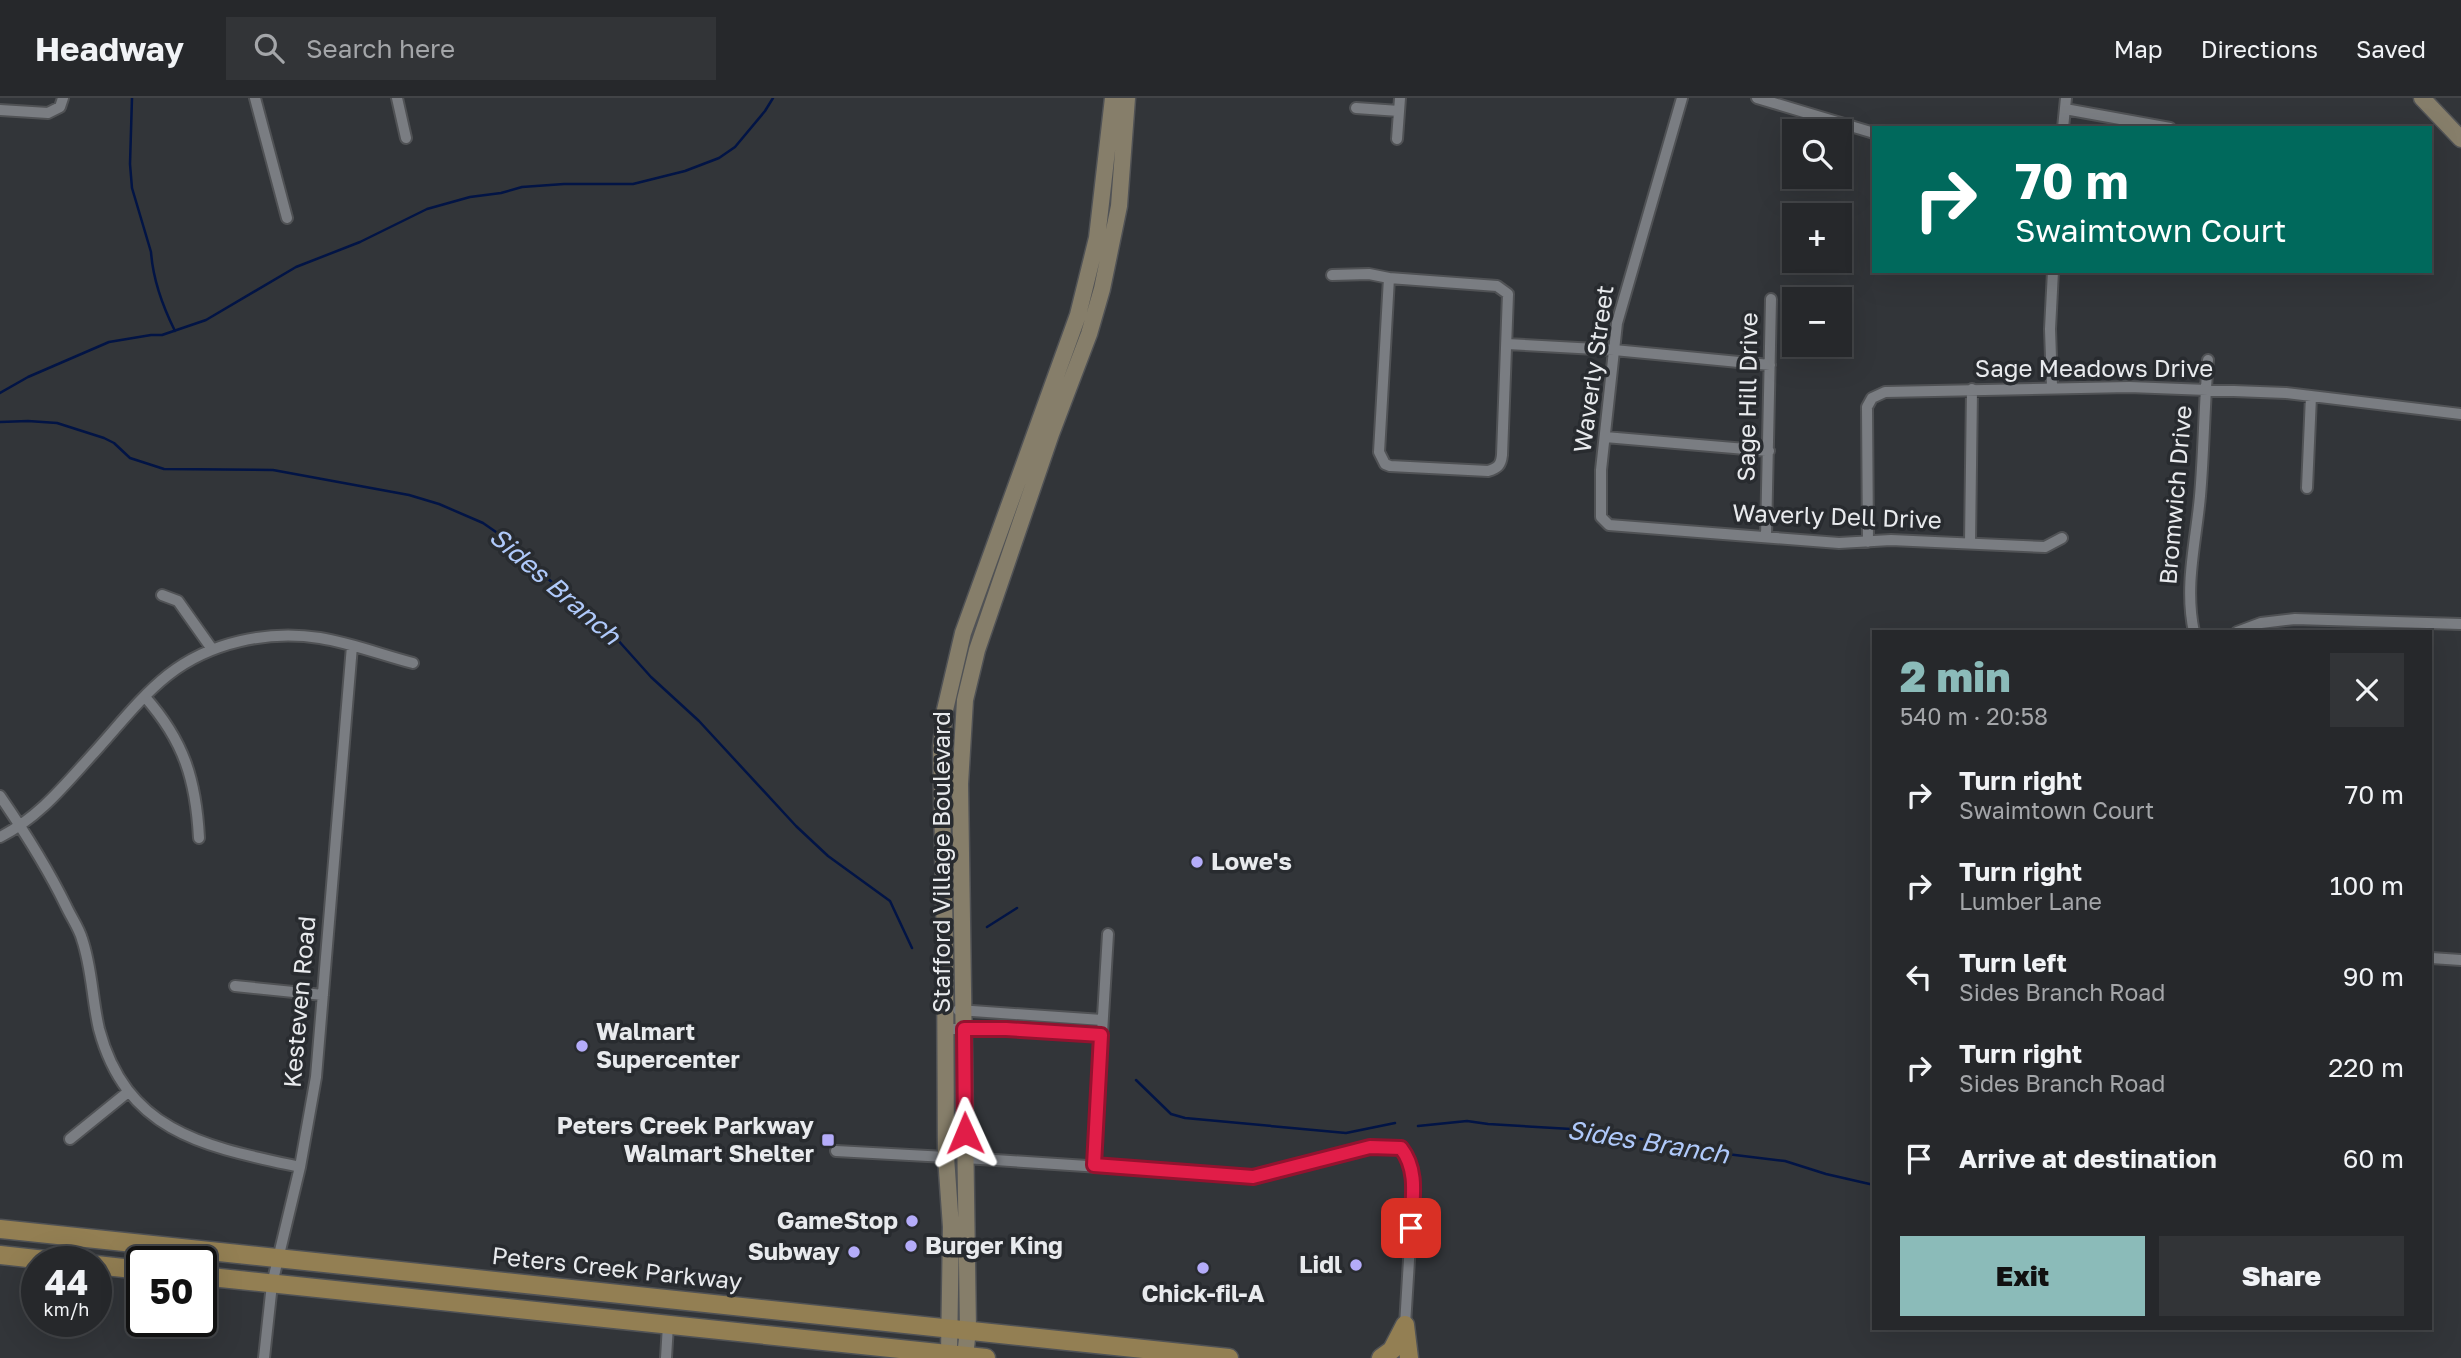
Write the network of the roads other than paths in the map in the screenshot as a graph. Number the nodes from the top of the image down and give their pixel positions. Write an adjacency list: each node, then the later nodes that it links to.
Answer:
1 (63, 98): 12 (street)
2 (255, 98): 20 (street)
3 (397, 98): 17 (street)
4 (1113, 98): 59 (main road, Stafford Village Boulevard)
5 (1127, 98): 60 (main road, Stafford Village Boulevard)
6 (1400, 98): 13 (street)
7 (1682, 98): 26 (street, Waverly Street)
8 (1757, 98): 16 (street)
9 (2422, 98): 19 (main road)
10 (2065, 103): 14 (street); 15 (street)
11 (1356, 108): 13 (street)
12 (0, 110)
13 (1399, 111): 18 (street)
14 (2063, 126)
15 (2162, 126)
16 (1872, 132)
17 (406, 138)
18 (1398, 139)
19 (2461, 139)
20 (287, 218)
21 (2053, 273): 29 (street)
22 (1332, 275): 23 (street)
23 (1389, 278): 25 (street); 25 (street)
24 (1771, 299): 28 (street, Sage Hill Drive)
25 (1507, 344): 26 (street)
26 (1614, 350): 28 (street); 34 (street, Waverly Street)
27 (2208, 360): 31 (street, Bromwich Drive)
28 (1770, 365): 35 (street, Sage Hill Drive)
29 (2052, 387): 30 (street, Sage Meadows Drive); 31 (street, Sage Meadows Drive)
30 (1972, 390): 40 (street, Sage Meadows Drive); 41 (street)
31 (2206, 390): 32 (street, Sage Meadows Drive); 44 (street, Bromwich Drive)
32 (2311, 396): 33 (street, Sage Meadows Drive); 36 (street)
33 (2461, 414)
34 (1605, 437): 35 (street); 37 (street, Waverly Street)
35 (1769, 451): 38 (street, Sage Hill Drive)
36 (2307, 488)
37 (1609, 524): 38 (street, Waverly Dell Drive)
38 (1766, 537): 40 (street, Waverly Dell Drive)
39 (2062, 538): 41 (street, Waverly Dell Drive)
40 (1868, 541): 41 (street, Waverly Dell Drive)
41 (1970, 543)
42 (162, 595): 47 (street)
43 (2461, 624): 45 (street)
44 (2194, 630)
45 (2242, 630)
46 (352, 646): 47 (street); 48 (street); 58 (street, Kesteven Road)
47 (212, 649): 49 (street)
48 (413, 663)
49 (145, 697): 51 (street); 53 (street)
50 (0, 796): 51 (street)
51 (20, 826): 52 (street); 67 (street)
52 (0, 837)
53 (199, 838)
54 (1108, 934): 62 (street)
55 (2432, 958): 56 (street)
56 (2461, 960)
57 (235, 986): 58 (street)
58 (323, 995): 73 (street, Kesteven Road)
59 (945, 1009): 60 (street); 63 (main road, Stafford Village Boulevard)
60 (964, 1010): 61 (street); 64 (main road, Stafford Village Boulevard)
61 (1034, 1014): 62 (street); 65 (street)
62 (1102, 1020): 66 (street)
63 (945, 1029): 64 (street); 70 (main road, Stafford Village Boulevard)
64 (964, 1029): 65 (street); 71 (main road, Stafford Village Boulevard)
65 (1033, 1031): 66 (street)
66 (1101, 1035): 72 (street)
67 (128, 1092): 68 (street); 73 (street)
68 (70, 1139)
69 (836, 1151): 70 (street)
70 (946, 1157): 82 (main road, Stafford Village Boulevard)
71 (965, 1158): 72 (street); 82 (main road, Stafford Village Boulevard)
72 (1094, 1165): 81 (street)
73 (300, 1167): 77 (street, Kesteven Road)
74 (0, 1229): 77 (main road, Peters Creek Parkway)
75 (0, 1255): 76 (main road)
76 (21, 1257)
77 (278, 1257): 79 (street, Kesteven Road); 82 (main road, Peters Creek Parkway)
78 (217, 1278): 79 (main road, Peters Creek Parkway)
79 (272, 1284): 80 (main road, Peters Creek Parkway); 84 (street, Kesteven Road)
80 (668, 1325): 83 (main road, Peters Creek Parkway); 85 (street)
81 (1405, 1325): 88 (main road); 89 (main road)
82 (959, 1329): 83 (main road, Stafford Village Boulevard); 87 (main road, Peters Creek Parkway)
83 (957, 1355): 86 (main road, Peters Creek Parkway)
84 (264, 1358)
85 (666, 1358)
86 (986, 1358)
87 (1229, 1358)
88 (1381, 1358)
89 (1409, 1358)

